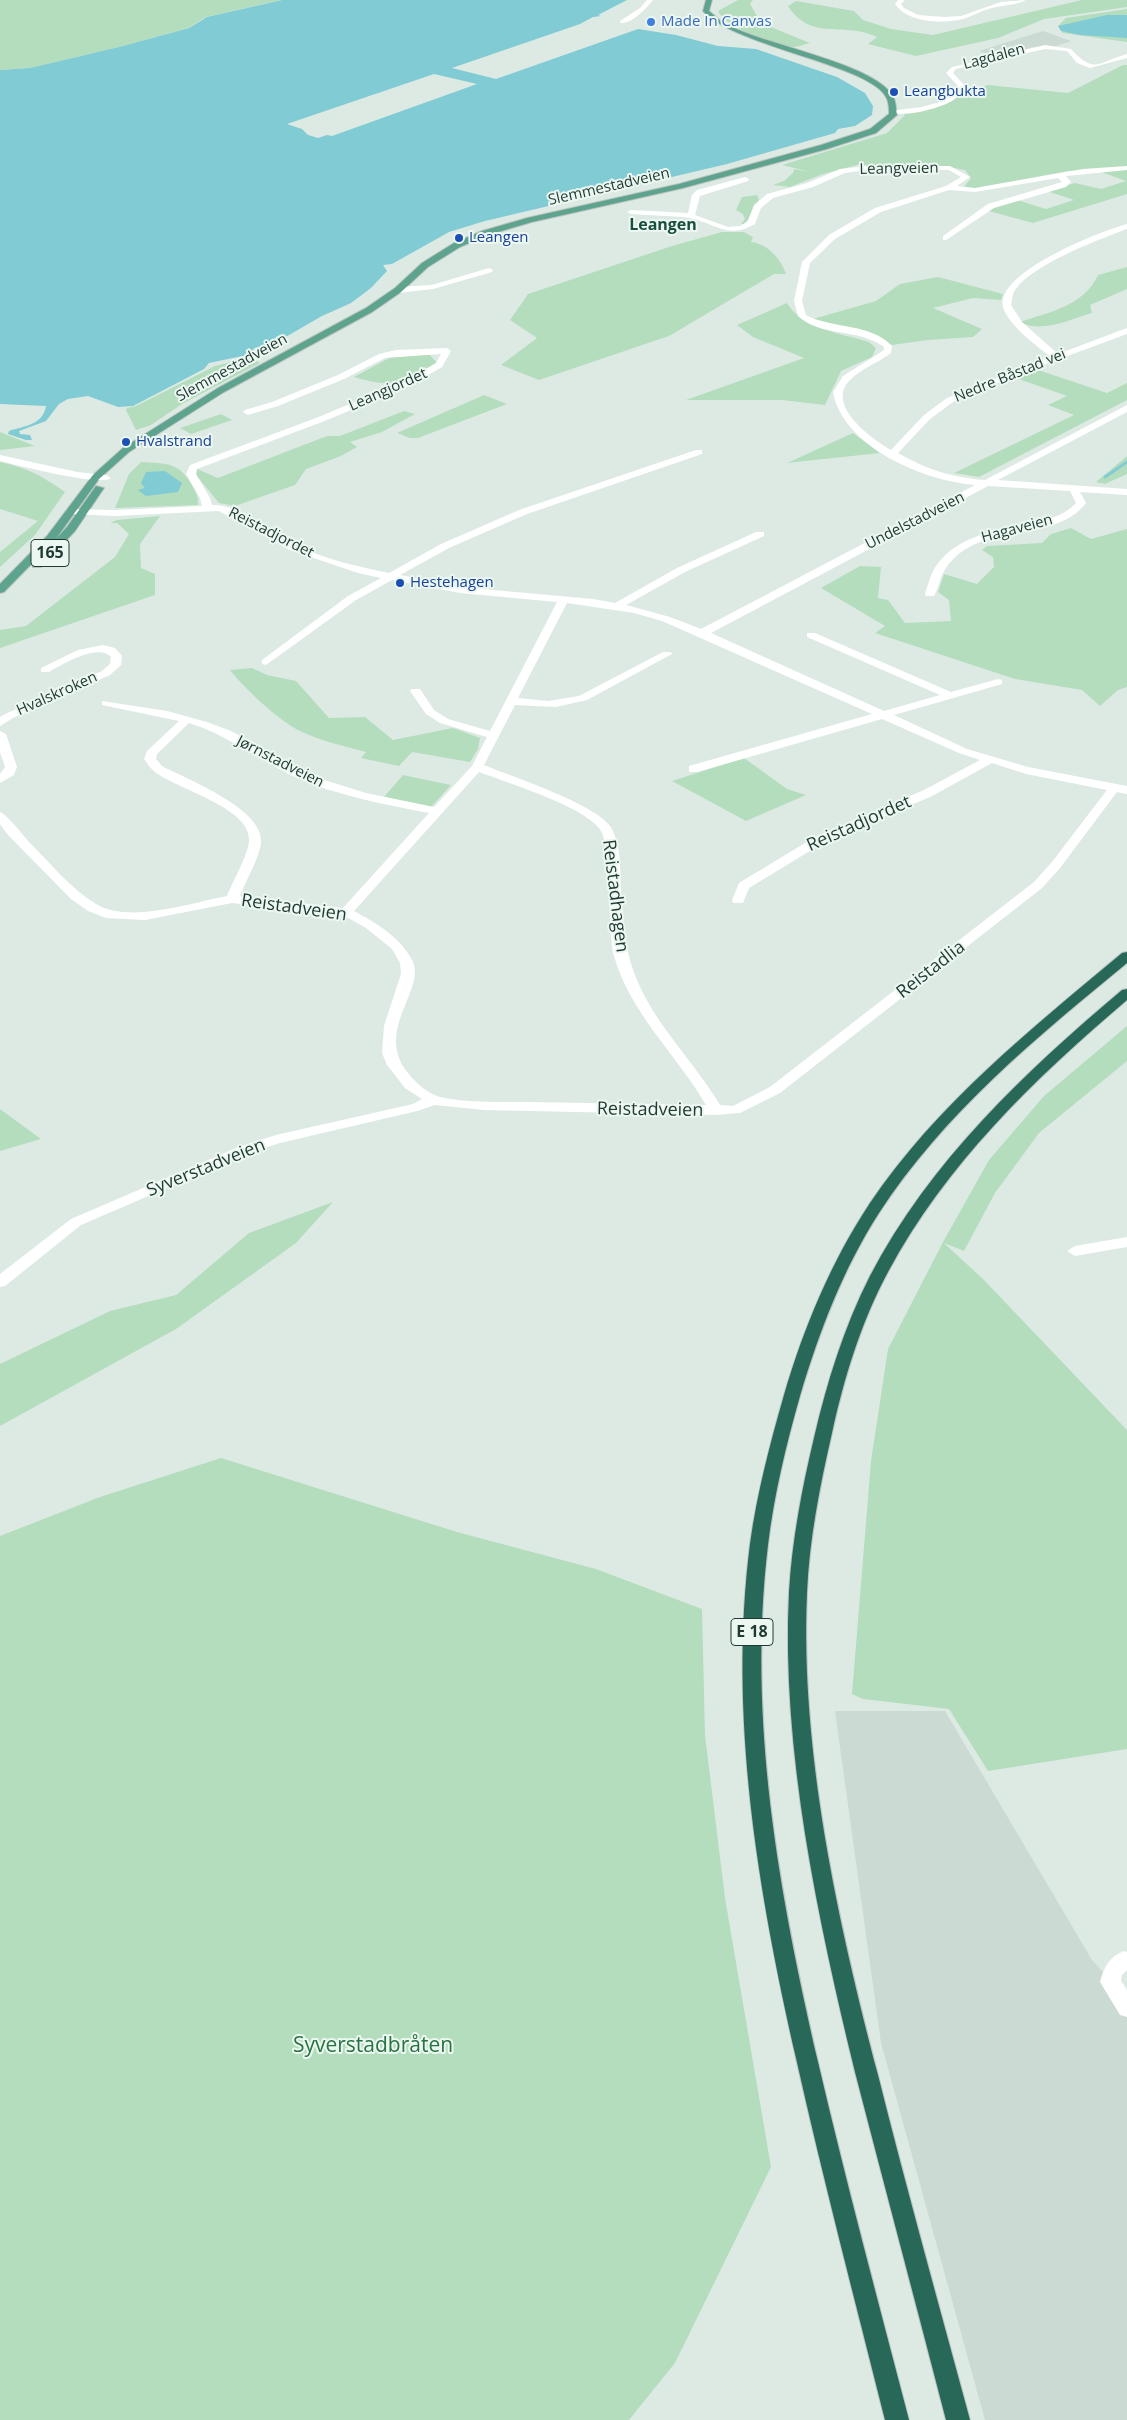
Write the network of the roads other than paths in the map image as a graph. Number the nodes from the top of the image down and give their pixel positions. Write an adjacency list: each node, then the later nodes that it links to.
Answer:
1 (650, 0): 5 (street)
2 (709, 0): 7 (main road)
3 (902, 0): 4 (street)
4 (1023, 0)
5 (622, 22)
6 (1127, 56): 7 (street, Lagdalen)
7 (894, 111): 17 (main road, Slemmestadveien / 165)
8 (1127, 168): 9 (street, Leangveien)
9 (1060, 175): 11 (street, Leangveien); 15 (street)
10 (745, 179): 13 (street)
11 (949, 188): 13 (street, Leangveien); 23 (street)
12 (631, 212): 13 (street, Leangveien)
13 (691, 216)
14 (1127, 226): 19 (street)
15 (946, 238)
16 (488, 270): 17 (street)
17 (398, 290): 25 (main road, Slemmestadveien / 165)
18 (1127, 331): 19 (street, Nedre Båstad vei)
19 (1057, 357): 23 (street, Nedre Båstad vei)
20 (1127, 408): 26 (street, Undelstadveien)
21 (248, 412): 29 (street, Leangjordet)
22 (699, 452): 33 (street)
23 (892, 454): 26 (street)
24 (0, 458): 25 (street)
25 (101, 478): 30 (main road, Slemmestadveien / 165); 31 (main road, Slemmestadveien / 165)
26 (986, 484): 27 (street, Hagaveien); 39 (street, Undelstadveien)
27 (1074, 489): 28 (street, Hagaveien); 35 (street, Hagaveien)
28 (1127, 492)
29 (207, 507): 31 (street, Reistadjordet); 33 (street, Reistadjordet)
30 (71, 512): 31 (street, Reistadjordet); 34 (main road, Slemmestadveien / 165)
31 (84, 512): 36 (main road, Slemmestadveien / 165)
32 (760, 534): 38 (street)
33 (388, 577): 37 (street, Reistadjordet); 42 (street)
34 (0, 590)
35 (930, 594)
36 (0, 599)
37 (564, 599): 38 (street, Reistadjordet); 47 (street)
38 (617, 606): 39 (street, Reistadjordet)
39 (702, 633): 49 (street, Reistadjordet)
40 (811, 636): 46 (street)
41 (667, 654): 47 (street)
42 (266, 662)
43 (44, 670): 51 (street, Hvalskroken)
44 (998, 682): 46 (street)
45 (416, 691): 53 (street)
46 (949, 695): 49 (street)
47 (512, 701): 53 (street)
48 (106, 703): 50 (street, Jørnstadveien)
49 (882, 715): 54 (street, Reistadjordet); 56 (street)
50 (186, 720): 59 (street, Jørnstadveien); 61 (street)
51 (0, 723)
52 (0, 734): 57 (street, Hvalskroken)
53 (493, 735): 55 (street)
54 (989, 760): 58 (street, Reistadjordet); 62 (street, Reistadjordet)
55 (476, 767): 59 (street); 67 (street, Reistadhagen)
56 (693, 769)
57 (0, 779)
58 (1123, 788): 67 (street, Reistadlia)
59 (436, 811): 63 (street)
60 (0, 816): 61 (street, Reistadveien)
61 (232, 900): 63 (street, Reistadveien)
62 (738, 900)
63 (346, 912): 66 (street, Reistadveien)
64 (1127, 956): 73 (highway, E 18)
65 (1127, 993): 74 (highway, E 18)
66 (433, 1100): 67 (street, Reistadveien); 70 (street, Syverstadveien)
67 (716, 1111)
68 (1127, 1242): 69 (street)
69 (1075, 1251)
70 (0, 1282)
71 (1124, 1960): 72 (street)
72 (1127, 2008)
73 (897, 2420)
74 (958, 2420)

